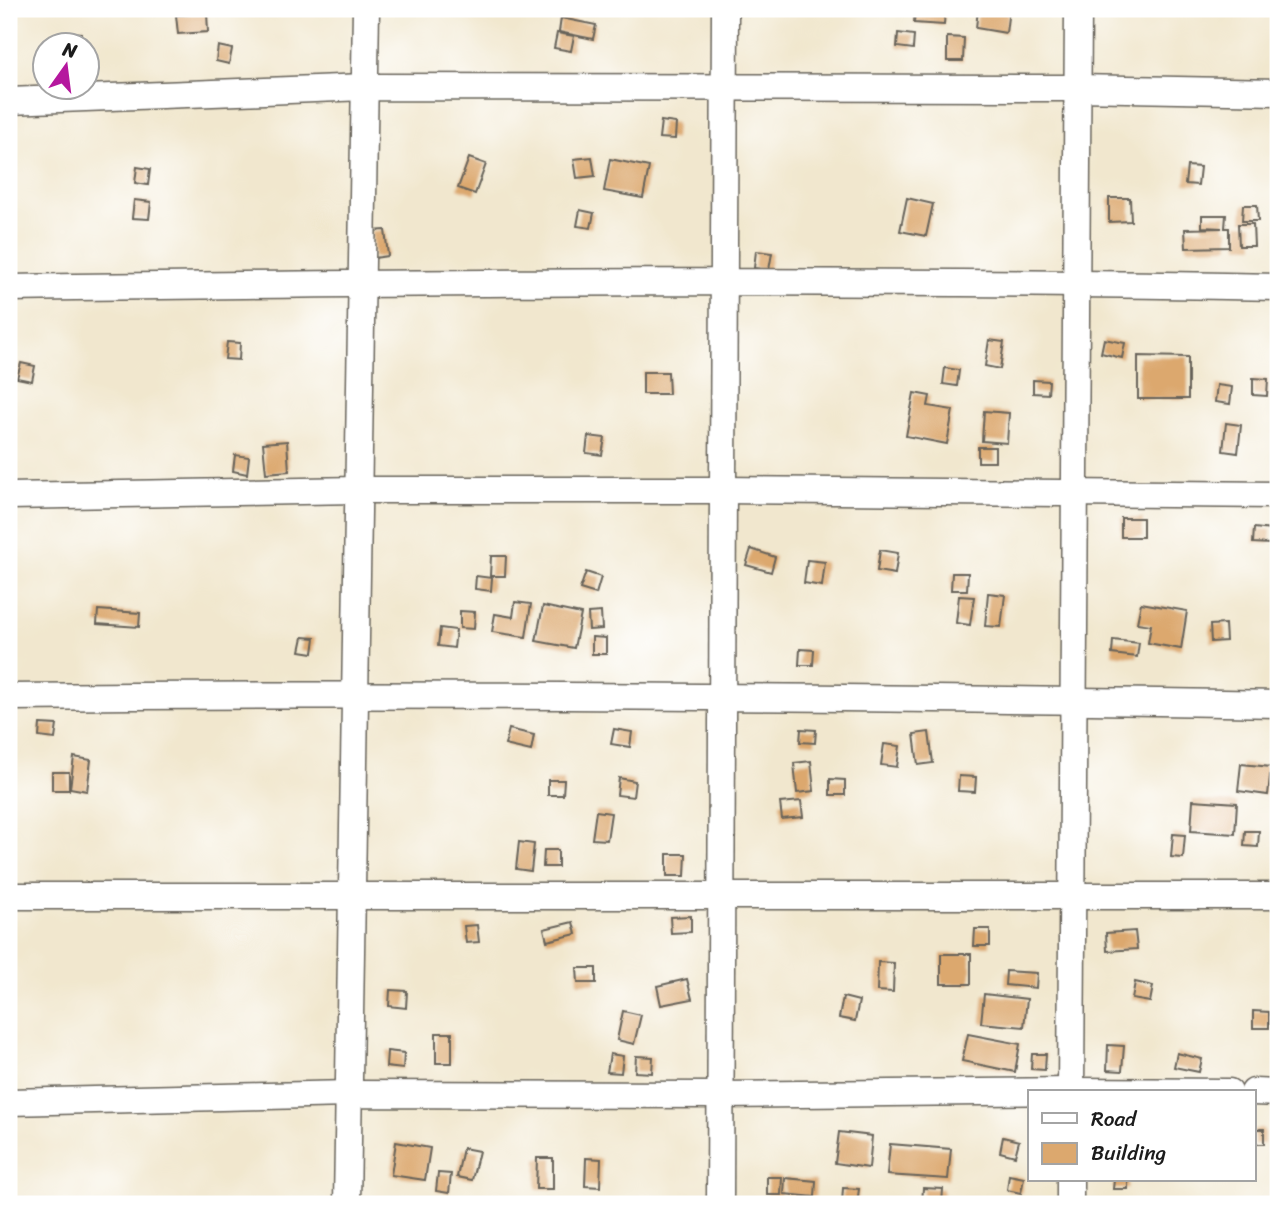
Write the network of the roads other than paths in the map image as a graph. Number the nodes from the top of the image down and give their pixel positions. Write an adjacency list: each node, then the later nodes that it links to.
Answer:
1 (366, 9): 4 (street)
2 (725, 9): 5 (street)
3 (1078, 9): 6 (street)
4 (365, 88): 5 (street); 8 (street); 10 (street)
5 (724, 88): 6 (street); 9 (street)
6 (1077, 88): 7 (street); 11 (street)
7 (1278, 92)
8 (9, 101)
9 (724, 281): 10 (street); 11 (street); 15 (street)
10 (360, 283): 13 (street); 14 (street)
11 (1076, 283): 12 (street); 16 (street)
12 (1278, 287)
13 (9, 288)
14 (358, 490): 15 (street); 18 (street); 19 (street)
15 (723, 490): 16 (street); 21 (street)
16 (1075, 492): 17 (street); 22 (street)
17 (1278, 495)
18 (9, 496)
19 (355, 694): 20 (street); 21 (street); 27 (street)
20 (9, 696)
21 (722, 696): 22 (street); 25 (street)
22 (1074, 701): 23 (street); 28 (street)
23 (1278, 704)
24 (9, 896): 27 (street)
25 (721, 896): 27 (street); 28 (street); 34 (street)
26 (1278, 896): 28 (street)
27 (352, 897): 33 (street)
28 (1073, 898): 29 (street)
29 (1071, 1090)
30 (1028, 1092): 34 (street)
31 (1256, 1093): 32 (street)
32 (1278, 1093)
33 (349, 1094): 34 (street); 35 (street); 37 (street)
34 (720, 1095): 38 (street)
35 (9, 1102)
36 (1070, 1182): 39 (street)
37 (347, 1204)
38 (720, 1204)
39 (1070, 1204)

